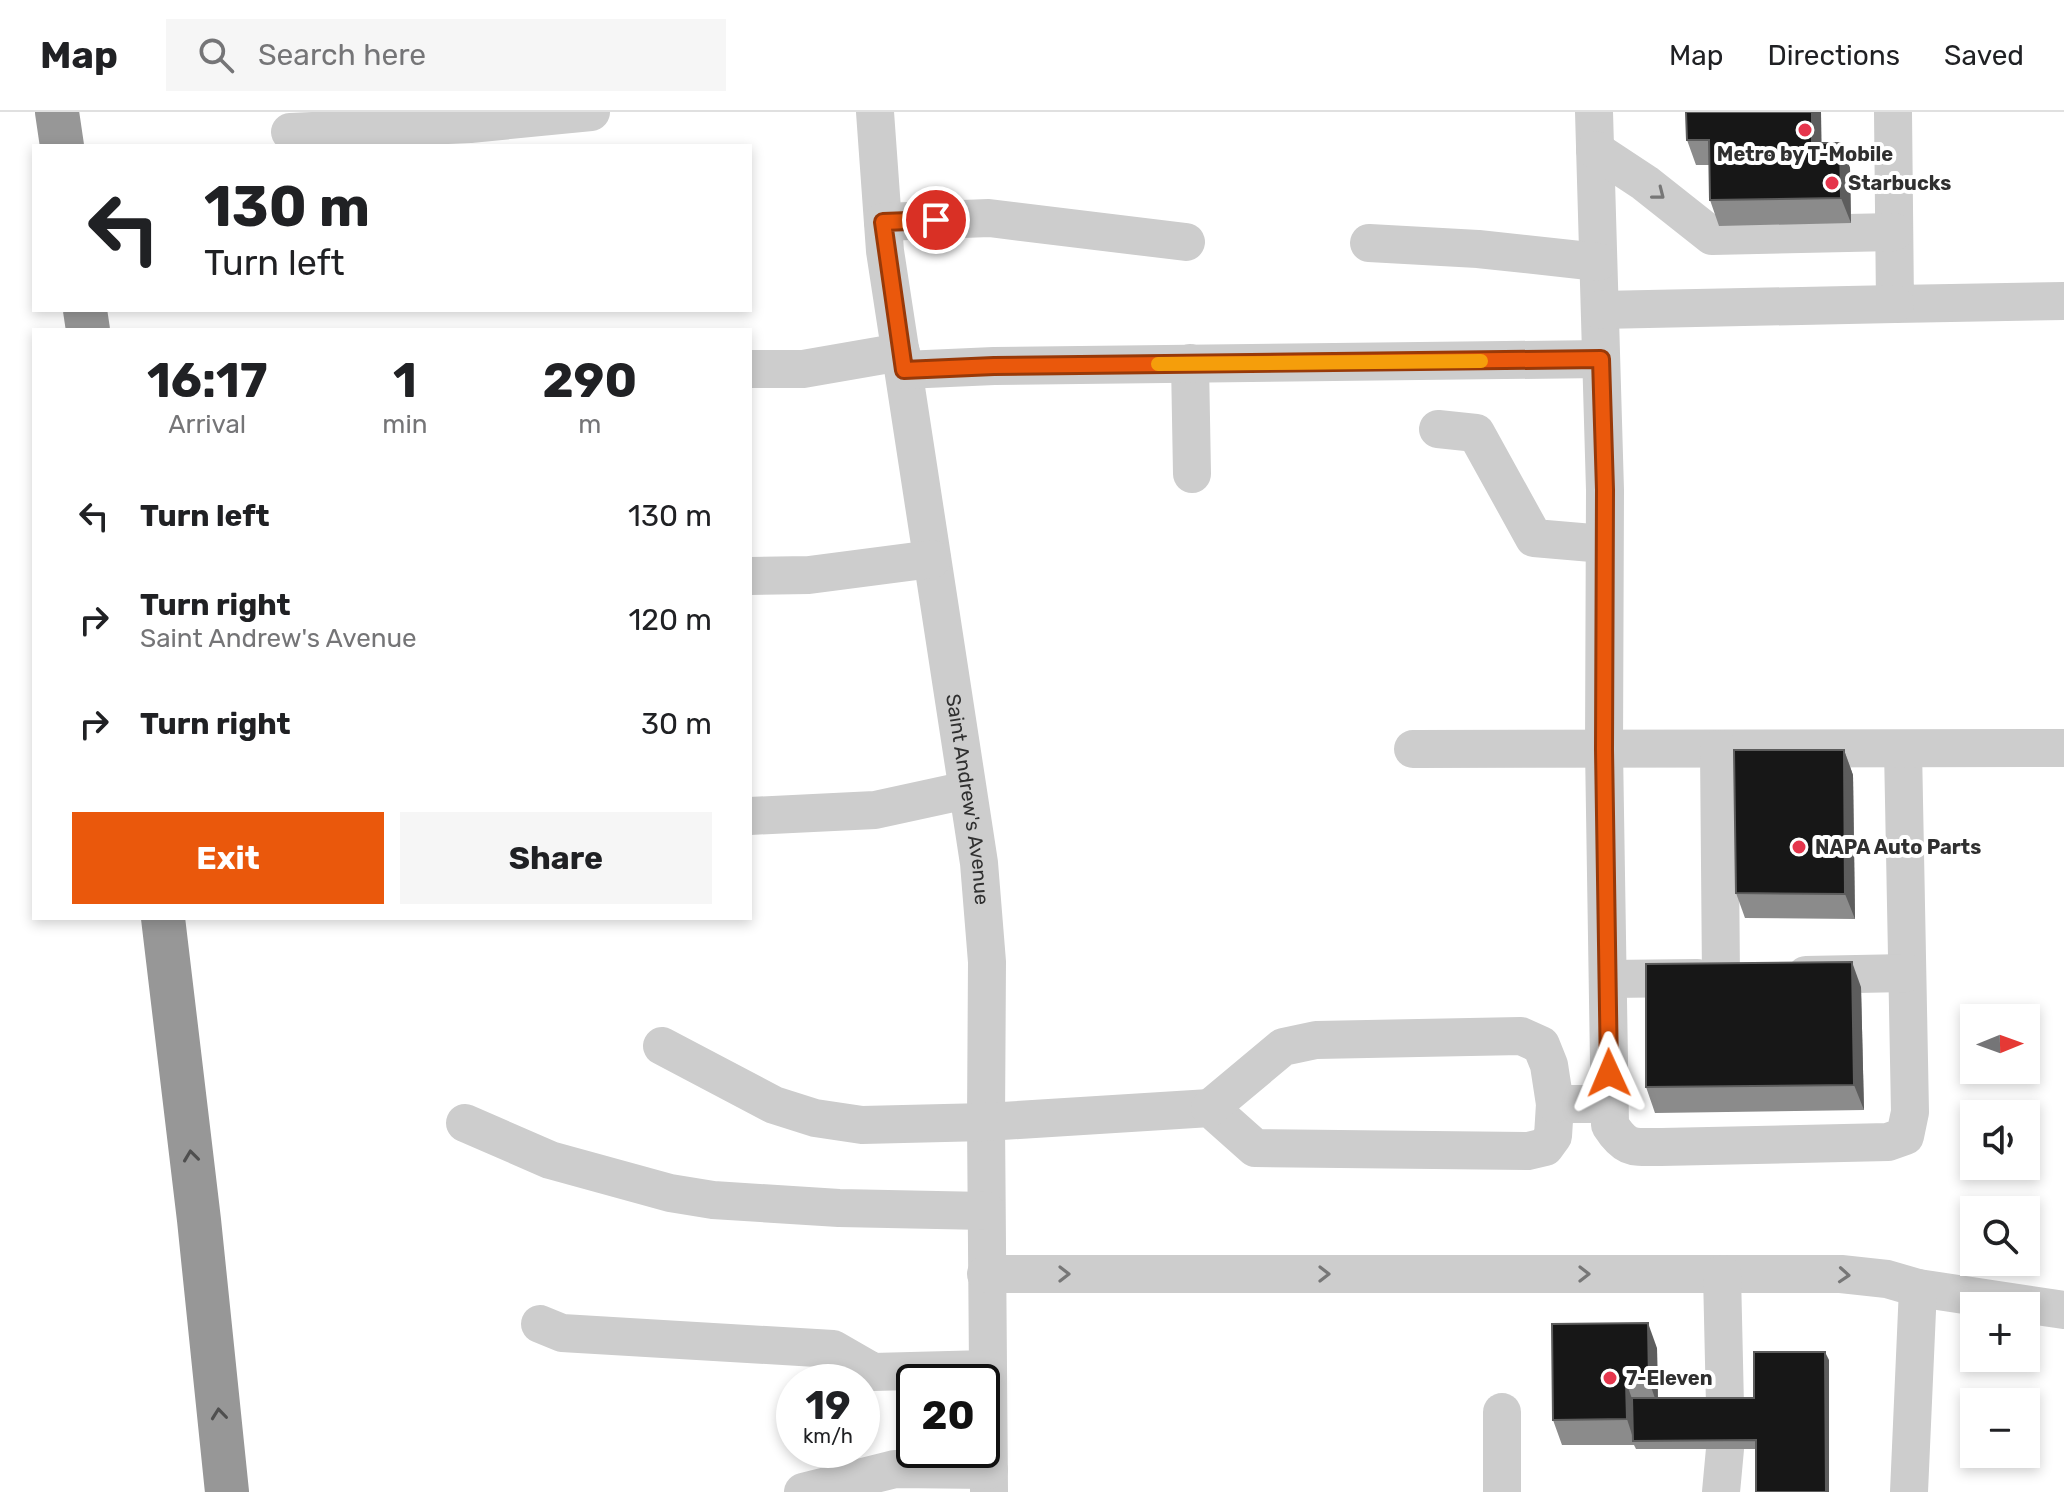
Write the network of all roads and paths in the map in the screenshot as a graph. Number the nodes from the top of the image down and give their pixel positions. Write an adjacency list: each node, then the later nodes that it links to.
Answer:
1 (57, 112): 7 (highway)
2 (591, 112): 6 (street)
3 (875, 112): 9 (street, Saint Andrew's Avenue)
4 (1594, 112): 8 (street)
5 (1893, 112): 10 (street)
6 (290, 132)
7 (62, 144)
8 (1595, 150): 10 (street, one-way to 10); 13 (street)
9 (883, 222): 11 (street); 18 (street, Saint Andrew's Avenue)
10 (1894, 232): 15 (street)
11 (1186, 242)
12 (1369, 243): 13 (street)
13 (1598, 262): 16 (street)
14 (2064, 301): 15 (street)
15 (1895, 304): 16 (street)
16 (1600, 310): 17 (street)
17 (1601, 359): 19 (street); 23 (street)
18 (902, 361): 19 (street); 20 (street); 24 (street, Saint Andrew's Avenue)
19 (1190, 363): 22 (street)
20 (752, 369)
21 (1438, 429): 23 (street)
22 (1192, 474)
23 (1604, 544): 28 (street)
24 (932, 559): 25 (street); 31 (street, Saint Andrew's Avenue)
25 (752, 576)
26 (2064, 748): 30 (street)
27 (1413, 749): 28 (street)
28 (1604, 749): 29 (street); 36 (street)
29 (1719, 749): 30 (street); 35 (street)
30 (1903, 749): 34 (street)
31 (967, 790): 32 (street); 41 (street, Saint Andrew's Avenue)
32 (752, 816)
33 (163, 920): 55 (highway, one-way to 33)
34 (1907, 973): 35 (street); 39 (street)
35 (1747, 977): 36 (street)
36 (1608, 979): 39 (street)
37 (662, 1046): 41 (street)
38 (1555, 1104): 39 (street); 40 (street); 40 (street)
39 (1609, 1104)
40 (1210, 1108): 41 (street)
41 (986, 1122): 43 (street, Saint Andrew's Avenue)
42 (465, 1123): 43 (street)
43 (986, 1211): 44 (street, Saint Andrew's Avenue)
44 (986, 1274): 45 (street, one-way to 45); 49 (street, Saint Andrew's Avenue)
45 (1722, 1274): 46 (street, one-way to 46); 51 (street)
46 (1918, 1288): 47 (street); 59 (street)
47 (2064, 1310)
48 (540, 1324): 50 (street)
49 (987, 1364)
50 (896, 1371)
51 (1725, 1406)
52 (1502, 1412): 57 (street)
53 (1725, 1449): 58 (street)
54 (989, 1481): 56 (street)
55 (227, 1492)
56 (803, 1492)
57 (1502, 1492)
58 (1721, 1492)
59 (1909, 1492)

